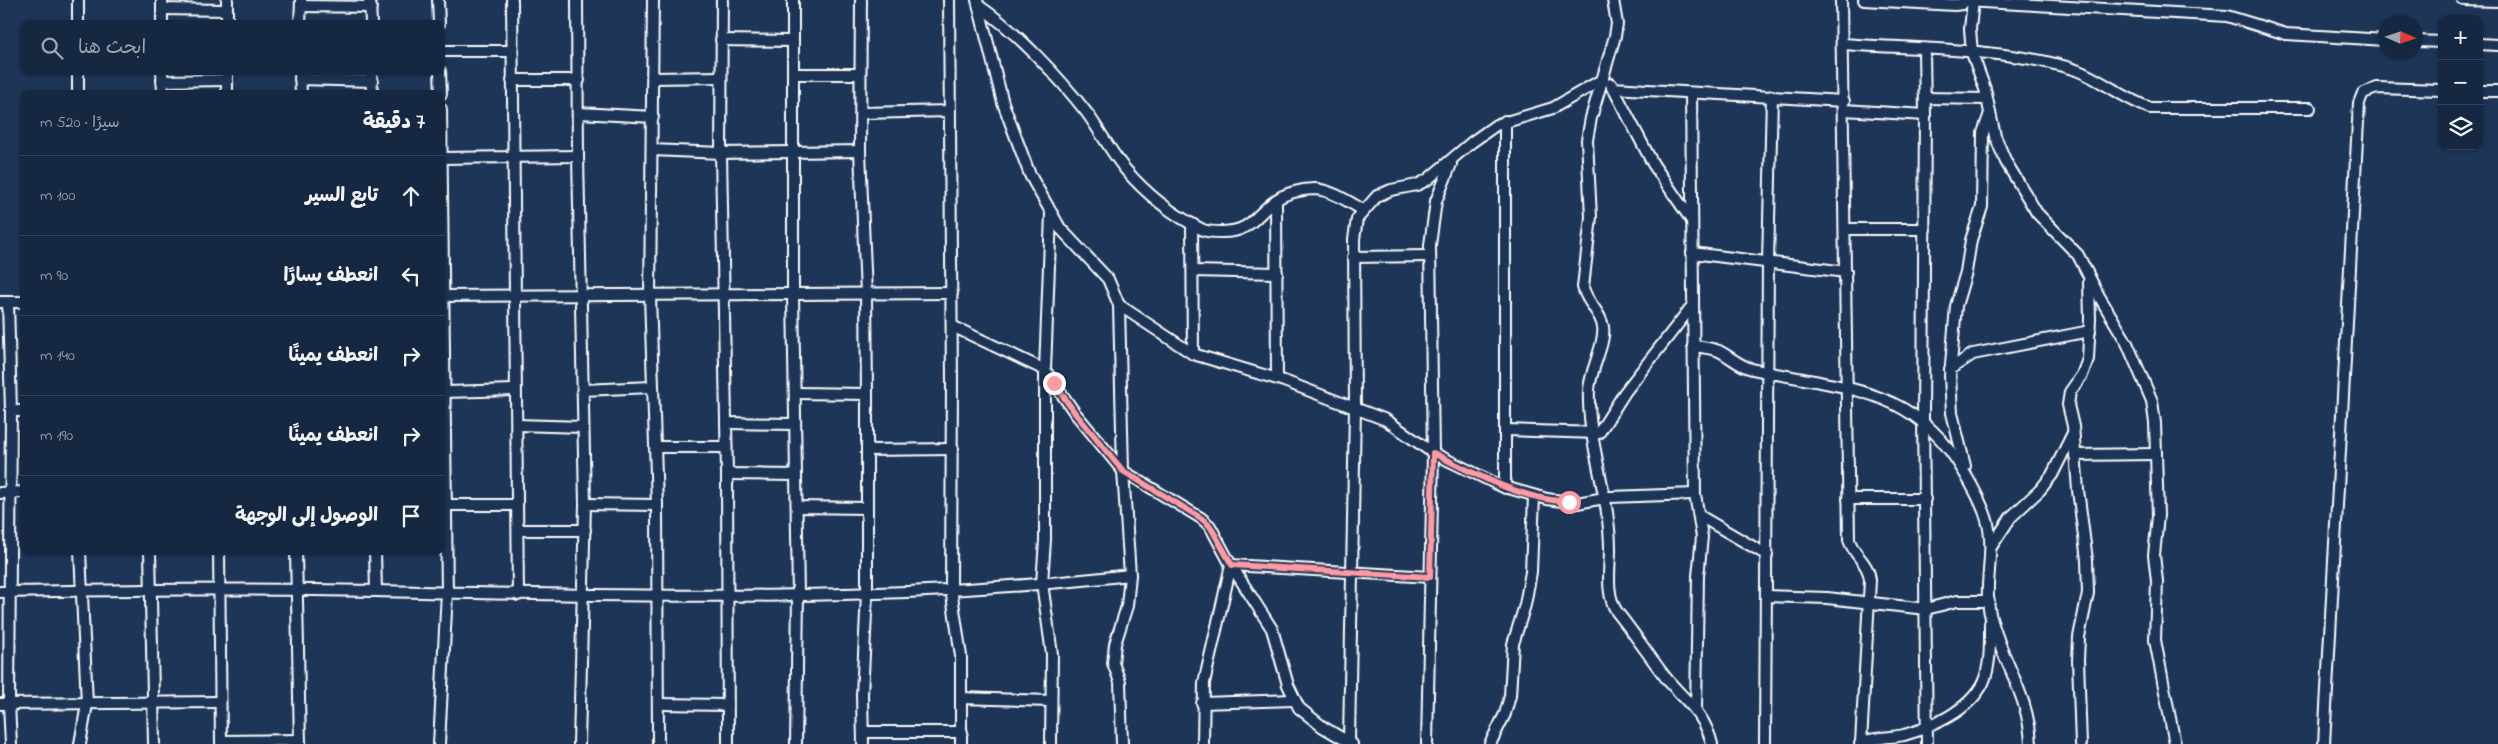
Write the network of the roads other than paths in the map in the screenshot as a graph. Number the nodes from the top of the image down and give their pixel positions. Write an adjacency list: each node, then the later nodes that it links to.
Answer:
1 (78, 0): 22 (street)
2 (438, 0): 27 (street)
3 (512, 0): 38 (street)
4 (578, 0): 52 (street)
5 (653, 0): 50 (street)
6 (722, 0): 28 (street)
7 (793, 0): 8 (street); 30 (street)
8 (804, 0)
9 (861, 0): 41 (street)
10 (948, 0): 69 (street)
11 (1613, 0): 45 (street)
12 (1841, 0): 33 (street)
13 (1864, 0): 15 (street)
14 (2463, 0): 16 (street)
15 (1968, 1): 29 (street); 39 (street)
16 (2498, 1)
17 (301, 3): 20 (street); 25 (street)
18 (978, 3): 86 (street); 88 (street)
19 (162, 4): 21 (street); 23 (street)
20 (370, 4): 26 (street)
21 (226, 5): 24 (street)
22 (78, 20)
23 (162, 20)
24 (227, 20)
25 (300, 20)
26 (371, 20)
27 (439, 20)
28 (721, 40): 30 (street); 49 (street)
29 (2378, 40)
30 (793, 41): 40 (street)
31 (2423, 41): 32 (street)
32 (2438, 42)
33 (1842, 44): 36 (street); 67 (street)
34 (2483, 44): 35 (street)
35 (2498, 45)
36 (1924, 50): 39 (street); 65 (street)
37 (445, 51): 38 (street)
38 (511, 51): 51 (street)
39 (1972, 53): 66 (street); 68 (street)
40 (794, 74): 41 (street); 78 (street)
41 (860, 74): 72 (street)
42 (78, 75): 54 (street)
43 (300, 75): 48 (street); 57 (street)
44 (440, 75): 59 (street)
45 (1604, 75): 53 (street); 75 (street); 136 (street)
46 (162, 76): 47 (street); 55 (street)
47 (227, 76): 56 (street)
48 (372, 76): 58 (street)
49 (721, 77): 50 (street); 79 (street)
50 (653, 78): 74 (street)
51 (512, 80): 52 (street); 83 (street)
52 (579, 80): 71 (street)
53 (1612, 88): 63 (street); 87 (street)
54 (78, 90)
55 (163, 90)
56 (227, 90)
57 (301, 90)
58 (372, 90)
59 (441, 90)
60 (2438, 90): 235 (street)
61 (2483, 91): 62 (street)
62 (2498, 91)
63 (1690, 93): 64 (street); 87 (street)
64 (1772, 96): 67 (street); 94 (street)
65 (1925, 98): 66 (street); 73 (street)
66 (1987, 99): 70 (street)
67 (1844, 105): 73 (street); 89 (street)
68 (2310, 108)
69 (950, 111): 72 (street); 99 (street)
70 (1990, 112): 98 (street); 115 (street)
71 (579, 113): 74 (street); 80 (street)
72 (862, 113): 77 (street)
73 (1925, 115): 90 (street)
74 (653, 116): 76 (street)
75 (1505, 121): 81 (street); 134 (street)
76 (652, 150): 79 (street); 106 (street)
77 (860, 151): 78 (street); 102 (street)
78 (793, 152): 79 (street); 101 (street)
79 (721, 153): 100 (street)
80 (578, 156): 83 (street); 105 (street)
81 (1455, 157): 85 (street); 92 (street)
82 (445, 158): 83 (street)
83 (512, 158): 104 (street)
84 (1276, 200): 85 (street); 88 (street); 96 (street)
85 (1363, 210): 93 (street)
86 (1051, 214): 109 (street); 116 (street)
87 (1692, 221): 91 (street)
88 (1192, 224): 95 (street)
89 (1846, 229): 90 (street); 97 (street)
90 (1925, 229): 129 (street)
91 (1692, 253): 94 (street); 110 (street)
92 (1430, 256): 93 (street); 141 (street)
93 (1353, 257): 126 (street)
94 (1768, 262): 97 (street); 117 (street)
95 (1193, 270): 96 (street); 114 (street)
96 (1277, 272): 118 (street)
97 (1846, 272): 120 (street)
98 (2088, 274): 112 (street); 142 (street)
99 (952, 293): 102 (street); 111 (street)
100 (722, 294): 101 (street); 106 (street); 130 (street)
101 (793, 294): 102 (street); 124 (street)
102 (866, 294): 125 (street)
103 (445, 296): 104 (street)
104 (515, 296): 105 (street); 121 (street)
105 (582, 296): 106 (street); 122 (street)
106 (650, 296): 119 (street)
107 (4, 302): 108 (street); 127 (street)
108 (20, 302)
109 (1119, 305): 114 (street); 144 (street)
110 (1692, 306): 113 (street); 136 (street)
111 (952, 326): 116 (street); 139 (street)
112 (2090, 331): 115 (street); 135 (street)
113 (1693, 346): 117 (street); 151 (street)
114 (1193, 354): 118 (street)
115 (1950, 369): 147 (street)
116 (1045, 370): 144 (street); 176 (street)
117 (1768, 372): 120 (street); 171 (street)
118 (1277, 378): 126 (street)
119 (652, 387): 122 (street); 137 (street)
120 (1846, 387): 129 (street); 154 (street)
121 (515, 390): 123 (street); 132 (street)
122 (583, 390): 133 (street)
123 (445, 392)
124 (795, 393): 125 (street); 131 (street)
125 (867, 394): 140 (street)
126 (1355, 408): 141 (street); 173 (street)
127 (11, 411): 128 (street); 150 (street)
128 (20, 411)
129 (1923, 420): 147 (street); 155 (street)
130 (726, 423): 131 (street); 138 (street)
131 (795, 424): 146 (street)
132 (517, 425): 133 (street); 158 (street)
133 (583, 427): 156 (street)
134 (1506, 430): 136 (street); 148 (street)
135 (2074, 432): 143 (street); 165 (street)
136 (1593, 434): 153 (street)
137 (656, 447): 138 (street); 159 (street)
138 (726, 447): 145 (street)
139 (953, 449): 140 (street); 179 (street)
140 (867, 450): 161 (street)
141 (1433, 453): 148 (street); 175 (street)
142 (2156, 454): 143 (street); 234 (street)
143 (2075, 455): 233 (street)
144 (1123, 471): 172 (street); 174 (street)
145 (727, 474): 146 (street); 188 (street)
146 (796, 475): 160 (street)
147 (1967, 476): 165 (street)
148 (1505, 488): 152 (street)
149 (20, 492): 150 (street)
150 (5, 493): 180 (street)
151 (1695, 494): 153 (street); 162 (street)
152 (1534, 496): 153 (street); 228 (street)
153 (1604, 498): 206 (street)
154 (1848, 499): 155 (street); 193 (street)
155 (1925, 500): 194 (street)
156 (585, 504): 159 (street); 164 (street)
157 (445, 505): 158 (street); 184 (street)
158 (518, 505): 163 (street)
159 (657, 505): 190 (street)
160 (797, 507): 161 (street); 186 (street)
161 (866, 508): 185 (street)
162 (1700, 516): 171 (street); 206 (street)
163 (518, 530): 164 (street); 187 (street)
164 (585, 530): 189 (street)
165 (1991, 547): 192 (street)
166 (80, 555): 181 (street)
167 (150, 555): 177 (street)
168 (219, 555): 182 (street)
169 (296, 555): 178 (street)
170 (376, 555): 183 (street)
171 (1767, 555): 191 (street)
172 (1232, 565): 173 (street); 197 (street); 201 (street)
173 (1351, 572): 175 (street); 212 (street)
174 (1130, 575): 176 (street); 225 (street)
175 (1430, 577): 227 (street)
176 (1042, 583): 179 (street); 199 (street)
177 (150, 588): 181 (street); 182 (street); 198 (street)
178 (299, 589): 182 (street); 183 (street); 210 (street)
179 (951, 589): 185 (street); 196 (street)
180 (5, 591): 181 (street); 202 (street)
181 (82, 591): 203 (street)
182 (219, 591): 200 (street)
183 (376, 591): 184 (street)
184 (447, 592): 187 (street); 217 (street)
185 (867, 593): 186 (street); 208 (street)
186 (798, 594): 188 (street); 221 (street)
187 (518, 595): 189 (street)
188 (727, 595): 190 (street); 205 (street)
189 (582, 596): 190 (street); 218 (street)
190 (658, 596): 204 (street)
191 (1767, 596): 193 (street); 230 (street)
192 (1989, 601): 194 (street); 195 (street)
193 (1868, 603): 194 (street); 213 (street)
194 (1926, 609): 207 (street)
195 (1991, 616): 207 (street); 232 (street)
196 (961, 698): 199 (street); 209 (street)
197 (1294, 700): 201 (street); 212 (street)
198 (153, 701): 200 (street); 203 (street); 216 (street)
199 (1051, 701): 224 (street)
200 (220, 702): 211 (street)
201 (1202, 703): 226 (street)
202 (5, 704): 203 (street); 214 (street)
203 (87, 704): 215 (street)
204 (659, 704): 205 (street); 219 (street)
205 (727, 705): 220 (street)
206 (1696, 711): 229 (street)
207 (1927, 728): 213 (street); 231 (street)
208 (863, 732): 209 (street); 222 (street)
209 (962, 732): 223 (street)
210 (300, 742): 211 (street)
211 (221, 743)
212 (1350, 743)
213 (1860, 743)
214 (12, 744)
215 (80, 744)
216 (154, 744)
217 (439, 744)
218 (579, 744)
219 (658, 744)
220 (728, 744)
221 (796, 744)
222 (863, 744)
223 (961, 744)
224 (1050, 744)
225 (1122, 744)
226 (1202, 744)
227 (1427, 744)
228 (1490, 744)
229 (1712, 744)
230 (1764, 744)
231 (1927, 744)
232 (2031, 744)
233 (2081, 744)
234 (2175, 744)
235 (2324, 744)

